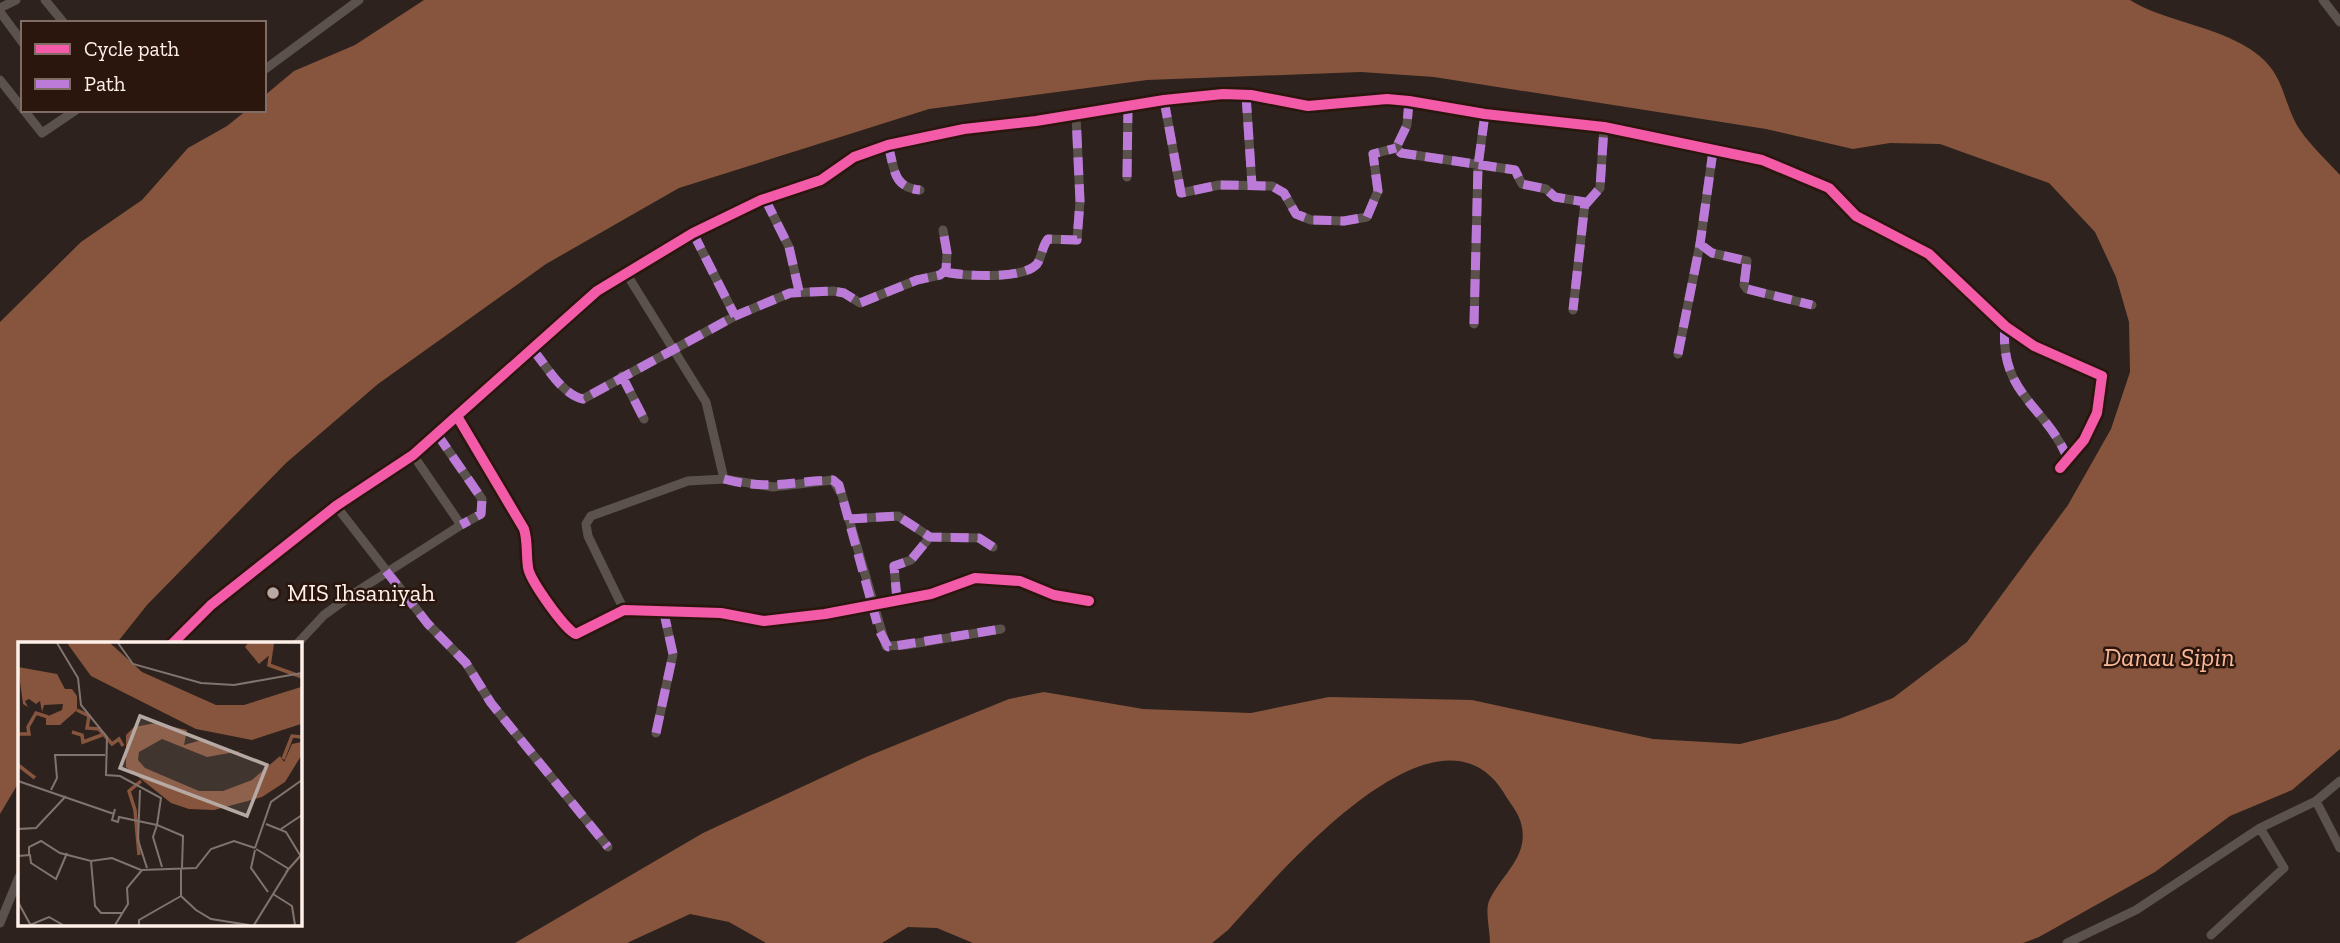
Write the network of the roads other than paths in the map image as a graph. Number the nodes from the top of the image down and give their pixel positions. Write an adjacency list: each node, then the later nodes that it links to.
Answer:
1 (16, 0): 5 (street)
2 (359, 0): 9 (street)
3 (2323, 0): 7 (street)
4 (47, 1): 6 (street)
5 (0, 10): 8 (street)
6 (62, 21)
7 (2340, 22)
8 (21, 40)
9 (266, 69)
10 (0, 80): 14 (street)
11 (1247, 95): 12 (street); 13 (street); 26 (street)
12 (1164, 100): 15 (street); 26 (street)
13 (1409, 101): 18 (street); 22 (street)
14 (21, 106)
15 (1128, 107): 19 (street); 25 (street)
16 (25, 112): 17 (street)
17 (73, 112)
18 (1485, 114): 20 (street); 24 (street)
19 (1076, 115): 21 (street); 33 (street)
20 (1604, 127): 23 (street); 29 (street)
21 (888, 145): 27 (street); 28 (street)
22 (1396, 148): 24 (street); 26 (street)
23 (1713, 151): 32 (street); 40 (street)
24 (1478, 166): 29 (street); 39 (street)
25 (1127, 177)
26 (1252, 185)
27 (920, 190)
28 (765, 199): 31 (street); 35 (street)
29 (1586, 204): 37 (street)
30 (943, 230): 33 (street)
31 (693, 233): 34 (street); 38 (street)
32 (1700, 244): 36 (street); 43 (street)
33 (945, 272): 35 (street)
34 (626, 273): 41 (street); 42 (street)
35 (799, 291): 38 (street)
36 (1812, 305)
37 (1573, 310)
38 (735, 316): 41 (street)
39 (1474, 324)
40 (2005, 326): 49 (street); 49 (street)
41 (675, 348): 44 (street); 51 (street)
42 (533, 349): 44 (street); 45 (street)
43 (1678, 354)
44 (622, 376): 46 (street)
45 (457, 416): 47 (street); 61 (street)
46 (643, 419)
47 (437, 434): 48 (street); 54 (street)
48 (412, 455): 52 (street); 54 (street)
49 (2067, 457): 50 (street)
50 (2060, 468)
51 (724, 479): 53 (street); 61 (street)
52 (336, 506): 57 (street); 64 (street)
53 (849, 519): 55 (street); 60 (street)
54 (461, 525): 57 (street)
55 (930, 537): 56 (street); 58 (street)
56 (993, 547)
57 (386, 571): 65 (street); 70 (street)
58 (897, 600): 59 (street); 60 (street)
59 (1088, 601)
60 (874, 605): 62 (street); 63 (street)
61 (624, 610): 62 (street)
62 (664, 612): 66 (street)
63 (1001, 629)
64 (174, 642)
65 (299, 642)
66 (656, 733)
67 (2340, 780): 68 (street)
68 (2316, 801): 69 (street); 71 (street)
69 (2260, 828): 74 (street); 75 (street)
70 (608, 847)
71 (2340, 848)
72 (18, 879): 73 (street)
73 (0, 923)
74 (2211, 935)
75 (2067, 943)

